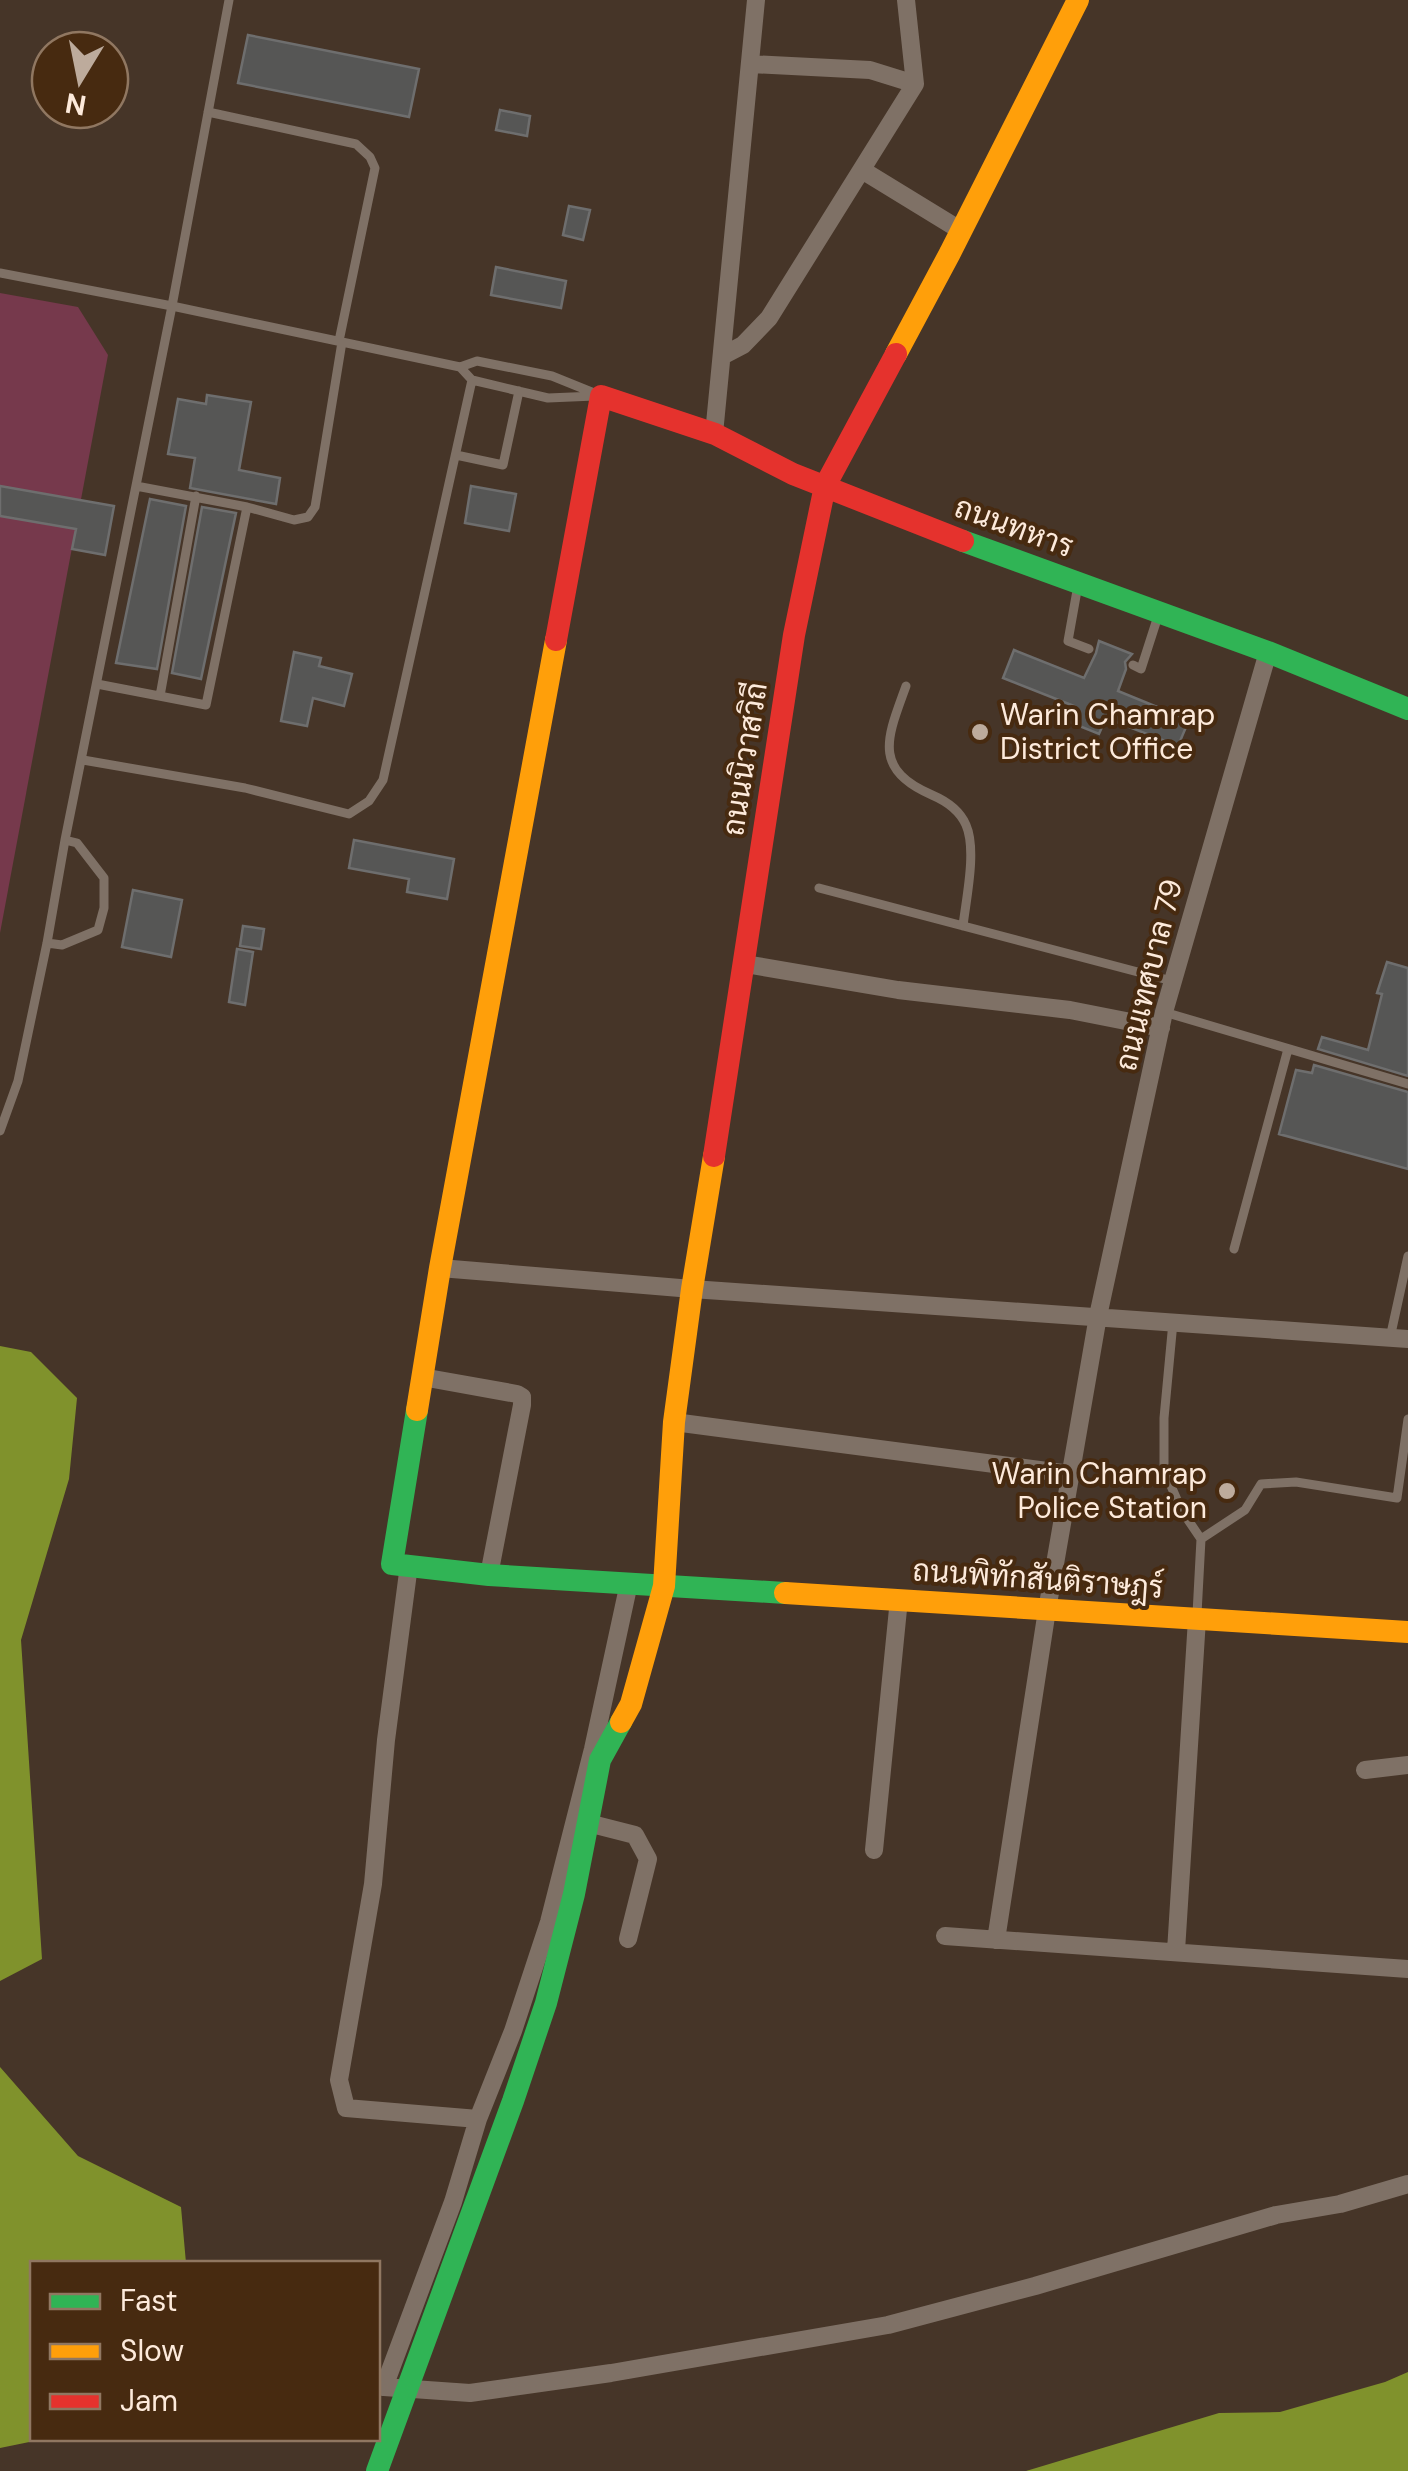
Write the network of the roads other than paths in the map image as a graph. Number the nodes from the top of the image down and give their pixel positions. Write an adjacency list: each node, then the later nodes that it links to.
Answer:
1 (228, 0): 7 (lane)
2 (756, 0): 5 (street)
3 (906, 0): 6 (street)
4 (1078, 0): 9 (street, ถนนนิวาสวิถี)
5 (750, 64): 6 (street); 13 (street)
6 (915, 84): 8 (street)
7 (208, 112): 11 (lane); 12 (lane)
8 (862, 170): 9 (street); 13 (street)
9 (960, 230): 21 (street, ถนนนิวาสวิถี)
10 (0, 274): 11 (lane)
11 (172, 306): 12 (lane); 20 (lane)
12 (341, 342): 14 (lane); 23 (lane)
13 (722, 356): 18 (street)
14 (460, 367): 15 (lane); 17 (lane)
15 (472, 380): 16 (lane); 19 (lane)
16 (519, 391): 17 (lane); 19 (lane)
17 (601, 396): 18 (street, ถนนทหาร); 46 (street)
18 (714, 434): 21 (street, ถนนทหาร)
19 (456, 456): 33 (lane)
20 (136, 486): 22 (lane); 29 (lane)
21 (825, 486): 24 (street, ถนนทหาร); 38 (street, ถนนนิวาสวิถี)
22 (196, 496): 23 (lane); 31 (lane)
23 (247, 507): 31 (lane)
24 (1078, 582): 25 (street, ถนนทหาร); 26 (lane)
25 (1160, 612): 27 (street, ถนนทหาร); 28 (lane)
26 (1089, 649)
27 (1268, 652): 32 (street, ถนนทหาร); 39 (street, ถนนเทศบาล 79)
28 (1133, 665)
29 (97, 684): 31 (lane); 33 (lane)
30 (906, 686): 36 (lane)
31 (160, 696)
32 (1408, 708)
33 (83, 760): 34 (lane)
34 (65, 840): 37 (lane); 37 (lane)
35 (819, 888): 36 (lane)
36 (963, 926): 39 (lane)
37 (47, 944): 43 (lane)
38 (745, 964): 40 (street); 47 (street, ถนนนิวาสวิถี)
39 (1172, 981): 40 (street, ถนนเทศบาล 79)
40 (1162, 1020): 41 (lane); 48 (street, ถนนเทศบาล 79)
41 (1288, 1049): 42 (lane); 44 (lane)
42 (1408, 1084)
43 (0, 1131)
44 (1234, 1249)
45 (1408, 1256): 50 (lane)
46 (440, 1268): 47 (street); 51 (street)
47 (692, 1289): 48 (street); 53 (street, ถนนนิวาสวิถี)
48 (1098, 1316): 49 (street); 54 (street, ถนนเทศบาล 79)
49 (1172, 1322): 50 (street); 55 (lane)
50 (1399, 1338)
51 (422, 1377): 56 (street); 57 (street)
52 (1408, 1419): 55 (lane)
53 (674, 1422): 54 (street); 59 (street, ถนนนิวาสวิถี)
54 (1070, 1474): 61 (street, ถนนเทศบาล 79)
55 (1201, 1539): 62 (lane)
56 (409, 1566): 57 (street, ถนนพิทักสันติราษฎร์); 73 (street)
57 (489, 1574): 58 (street, ถนนพิทักสันติราษฎร์)
58 (629, 1582): 59 (street, ถนนพิทักสันติราษฎร์); 66 (street)
59 (664, 1586): 60 (street, ถนนพิทักสันติราษฎร์); 76 (street, ถนนนิวาสวิถี)
60 (899, 1600): 61 (street, ถนนพิทักสันติราษฎร์); 67 (street)
61 (1047, 1610): 62 (street, ถนนพิทักสันติราษฎร์); 70 (street, ถนนเทศบาล 79)
62 (1197, 1619): 63 (street, ถนนพิทักสันติราษฎร์); 71 (street)
63 (1408, 1632)
64 (1408, 1765): 65 (street)
65 (1364, 1770)
66 (575, 1819): 69 (street); 73 (street)
67 (874, 1850)
68 (945, 1936): 70 (street)
69 (628, 1939)
70 (996, 1940): 71 (street)
71 (1176, 1951): 72 (street)
72 (1408, 1969)
73 (478, 2119): 75 (street)
74 (1408, 2184): 75 (street)
75 (381, 2387)
76 (377, 2471)

